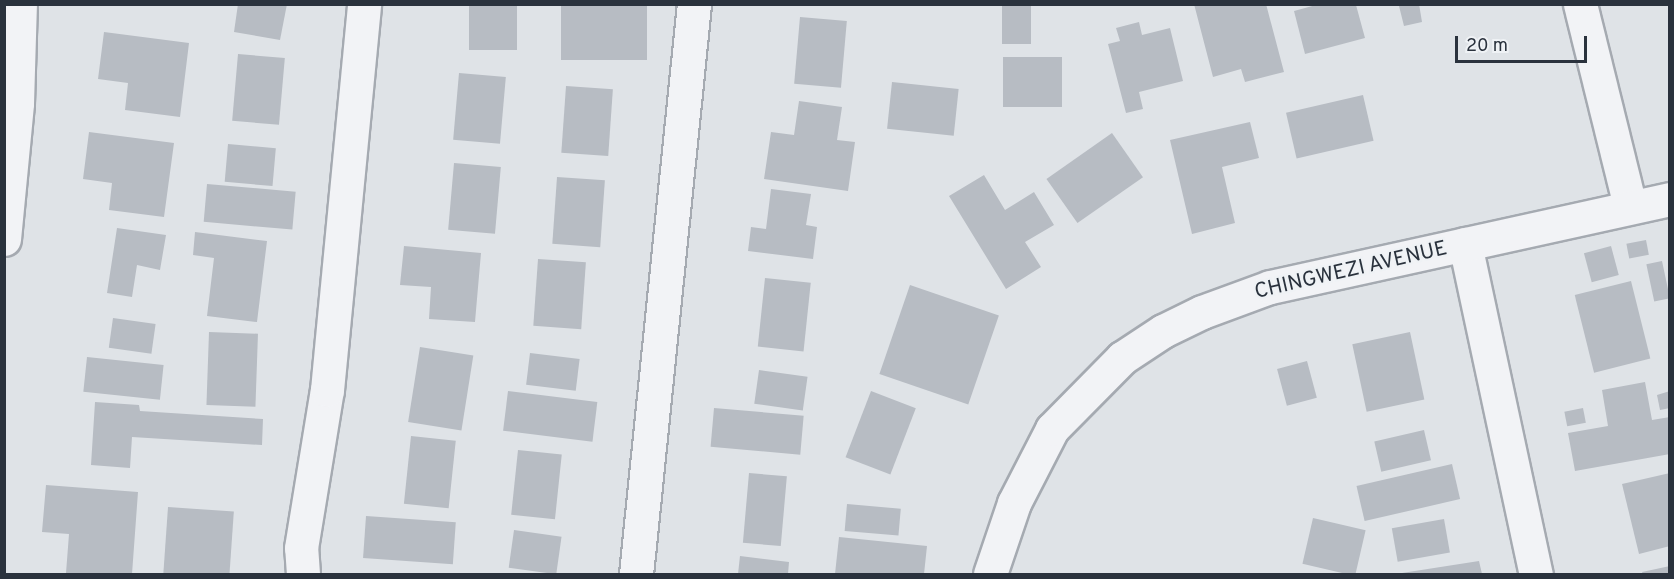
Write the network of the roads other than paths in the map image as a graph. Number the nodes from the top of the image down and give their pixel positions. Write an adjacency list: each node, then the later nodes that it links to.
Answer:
1 (21, 4): 7 (street)
2 (364, 4): 9 (street)
3 (694, 4): 10 (street)
4 (1580, 4): 6 (street)
5 (1670, 199): 6 (street, CHINGWEZI AVENUE)
6 (1630, 206): 8 (street, CHINGWEZI AVENUE)
7 (4, 239)
8 (1465, 244): 11 (street, CHINGWEZI AVENUE); 12 (street)
9 (303, 574)
10 (636, 574)
11 (990, 574)
12 (1536, 574)

